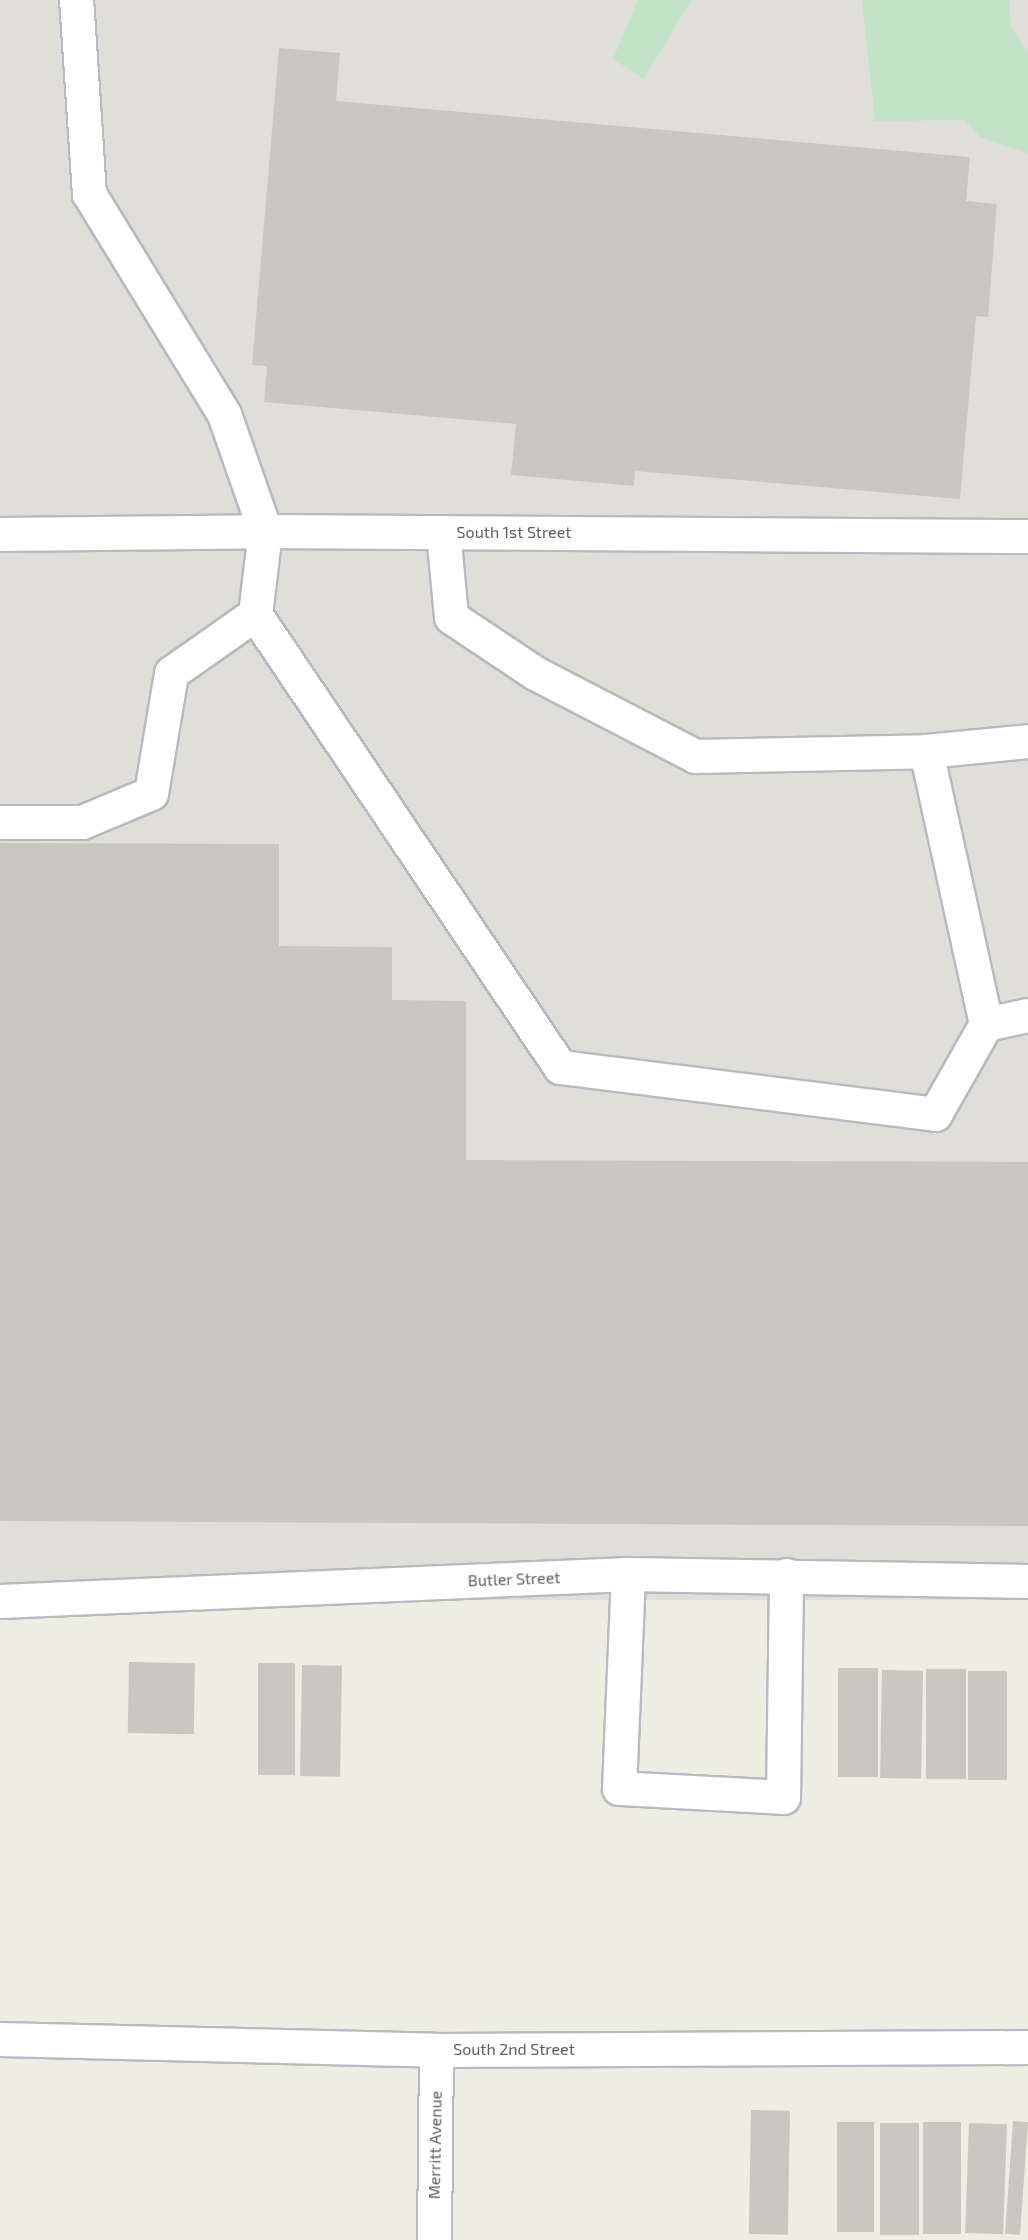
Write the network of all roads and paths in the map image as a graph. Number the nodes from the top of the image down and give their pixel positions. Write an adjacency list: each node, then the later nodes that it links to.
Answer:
1 (76, 0): 2 (street)
2 (265, 531): 3 (street, South 1st Street); 4 (street, South 1st Street); 6 (street)
3 (443, 532): 5 (street, South 1st Street); 8 (street)
4 (0, 534)
5 (1028, 536)
6 (255, 614): 9 (street); 11 (street)
7 (1028, 741): 8 (street)
8 (926, 751): 11 (street)
9 (0, 822)
10 (1028, 1015): 11 (street)
11 (986, 1024)
12 (628, 1574): 13 (street, Butler Street); 13 (street); 15 (street, Butler Street)
13 (786, 1575): 14 (street, Butler Street)
14 (1028, 1581)
15 (0, 1601)
16 (0, 2040): 18 (street, South 2nd Street)
17 (1028, 2047): 18 (street, South 2nd Street)
18 (436, 2050): 19 (street, Merritt Avenue)
19 (434, 2240)

